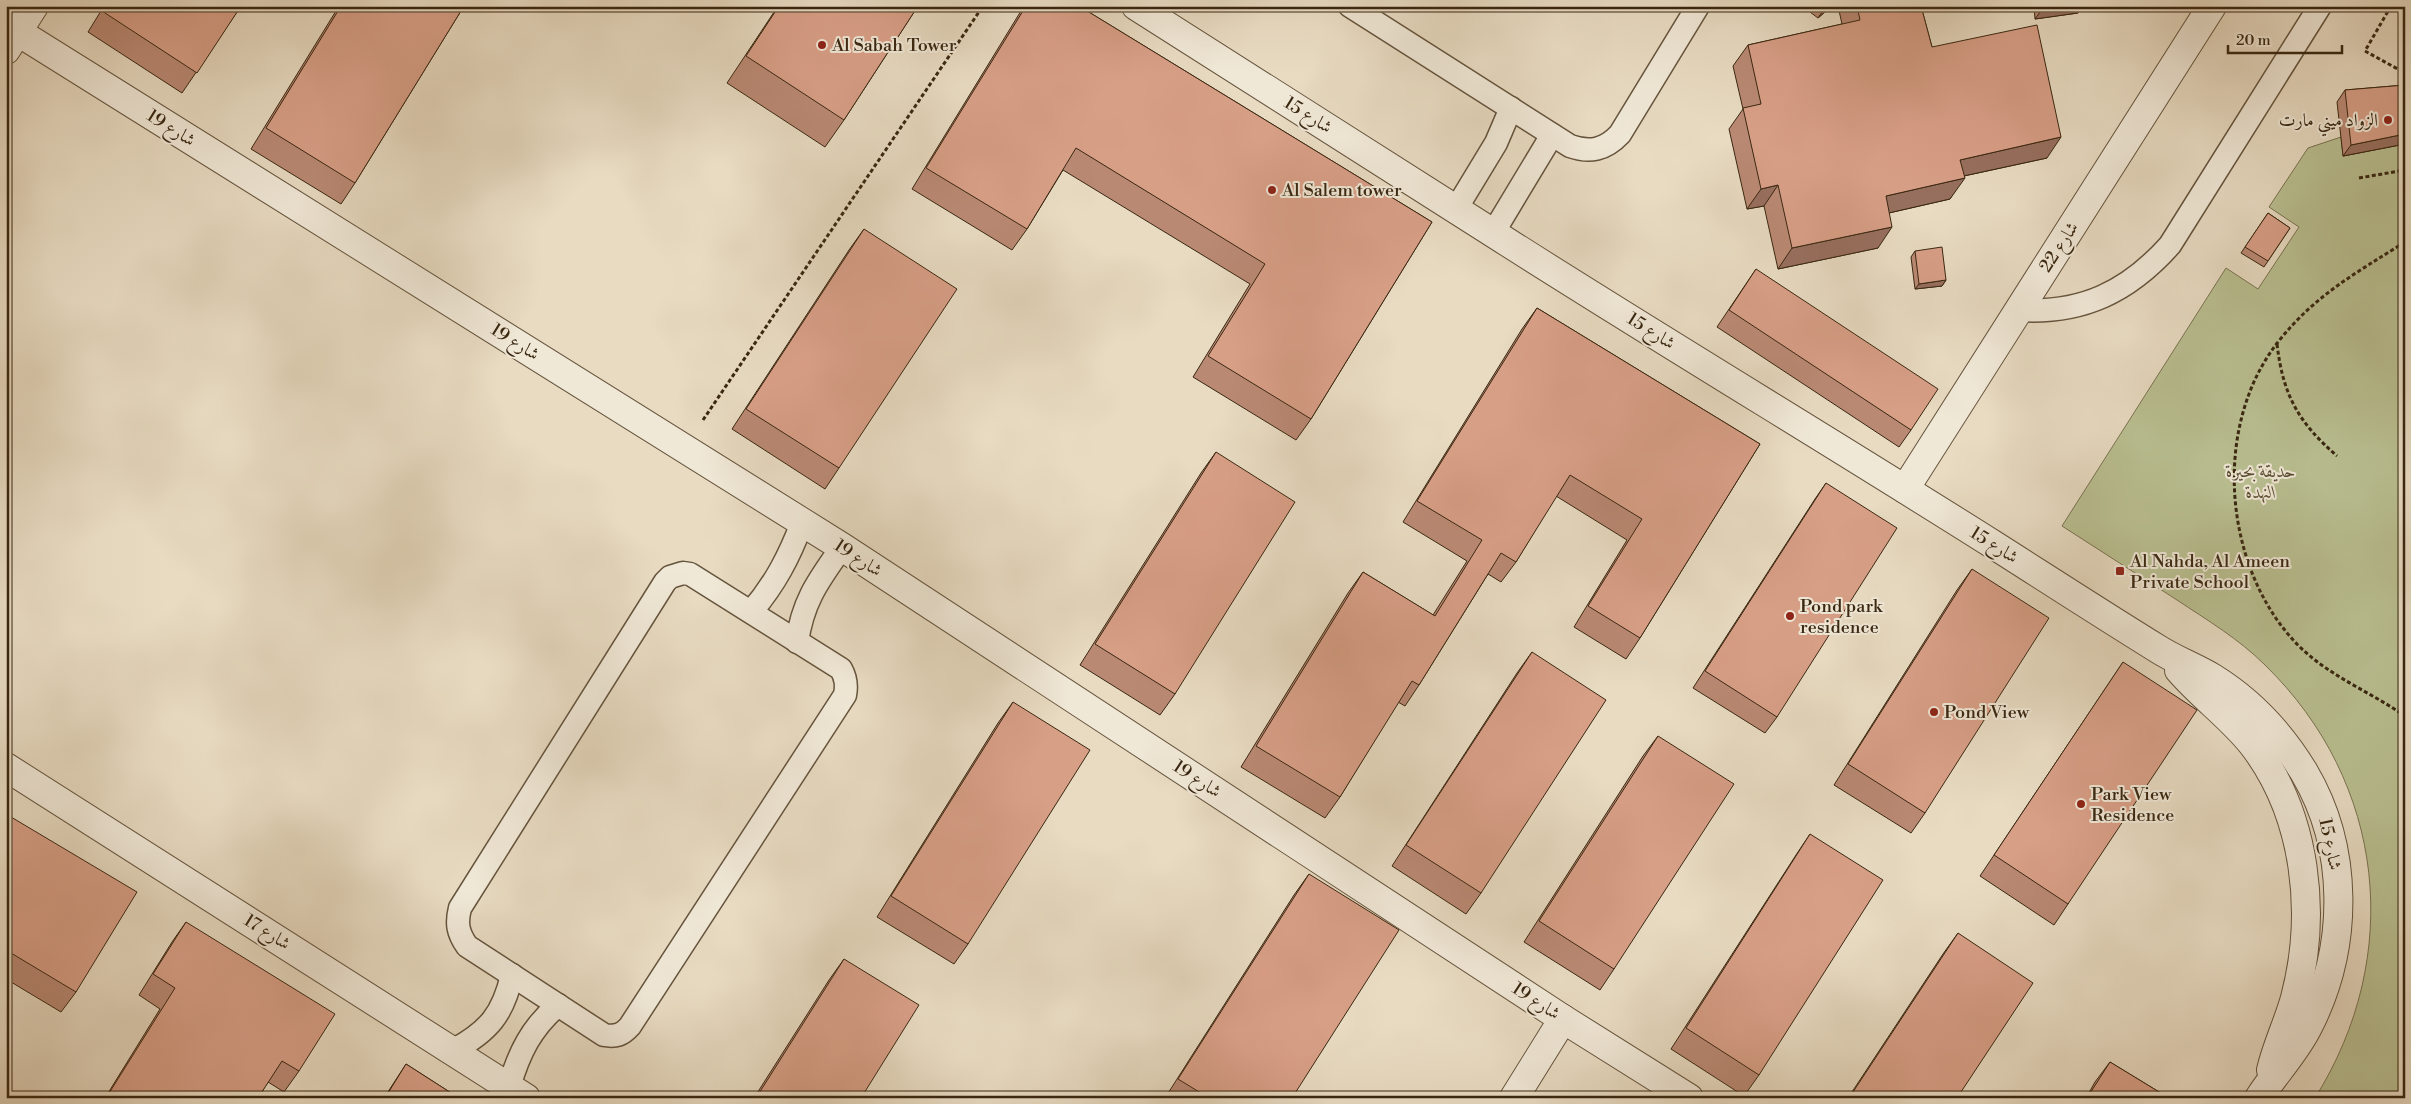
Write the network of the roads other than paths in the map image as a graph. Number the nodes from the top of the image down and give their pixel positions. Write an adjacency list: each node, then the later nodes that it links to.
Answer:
1 (34, 6): 7 (street)
2 (1136, 6): 10 (street, شارع 15)
3 (1350, 6): 8 (lane)
4 (1698, 6): 9 (lane)
5 (2212, 6): 12 (street, شارع 22)
6 (2320, 6): 12 (lane)
7 (12, 41): 14 (street, شارع 19)
8 (1510, 108): 9 (lane); 10 (lane)
9 (1552, 135): 11 (lane)
10 (1456, 209): 11 (street, شارع 15)
11 (1493, 233): 13 (street, شارع 15)
12 (2019, 310): 13 (street, شارع 22)
13 (1905, 489): 24 (street, شارع 15)
14 (802, 523): 15 (street, شارع 19); 16 (lane)
15 (842, 547): 17 (lane); 21 (street, شارع 19)
16 (751, 612): 17 (lane); 19 (lane)
17 (797, 642): 20 (lane)
18 (6, 767): 22 (street, شارع 17)
19 (512, 975): 20 (lane); 22 (lane)
20 (558, 1005): 23 (lane)
21 (1563, 1019): 25 (street); 26 (street, شارع 19)
22 (454, 1050): 23 (street, شارع 17)
23 (518, 1092)
24 (2263, 1092)
25 (1514, 1098)
26 (1689, 1098)

